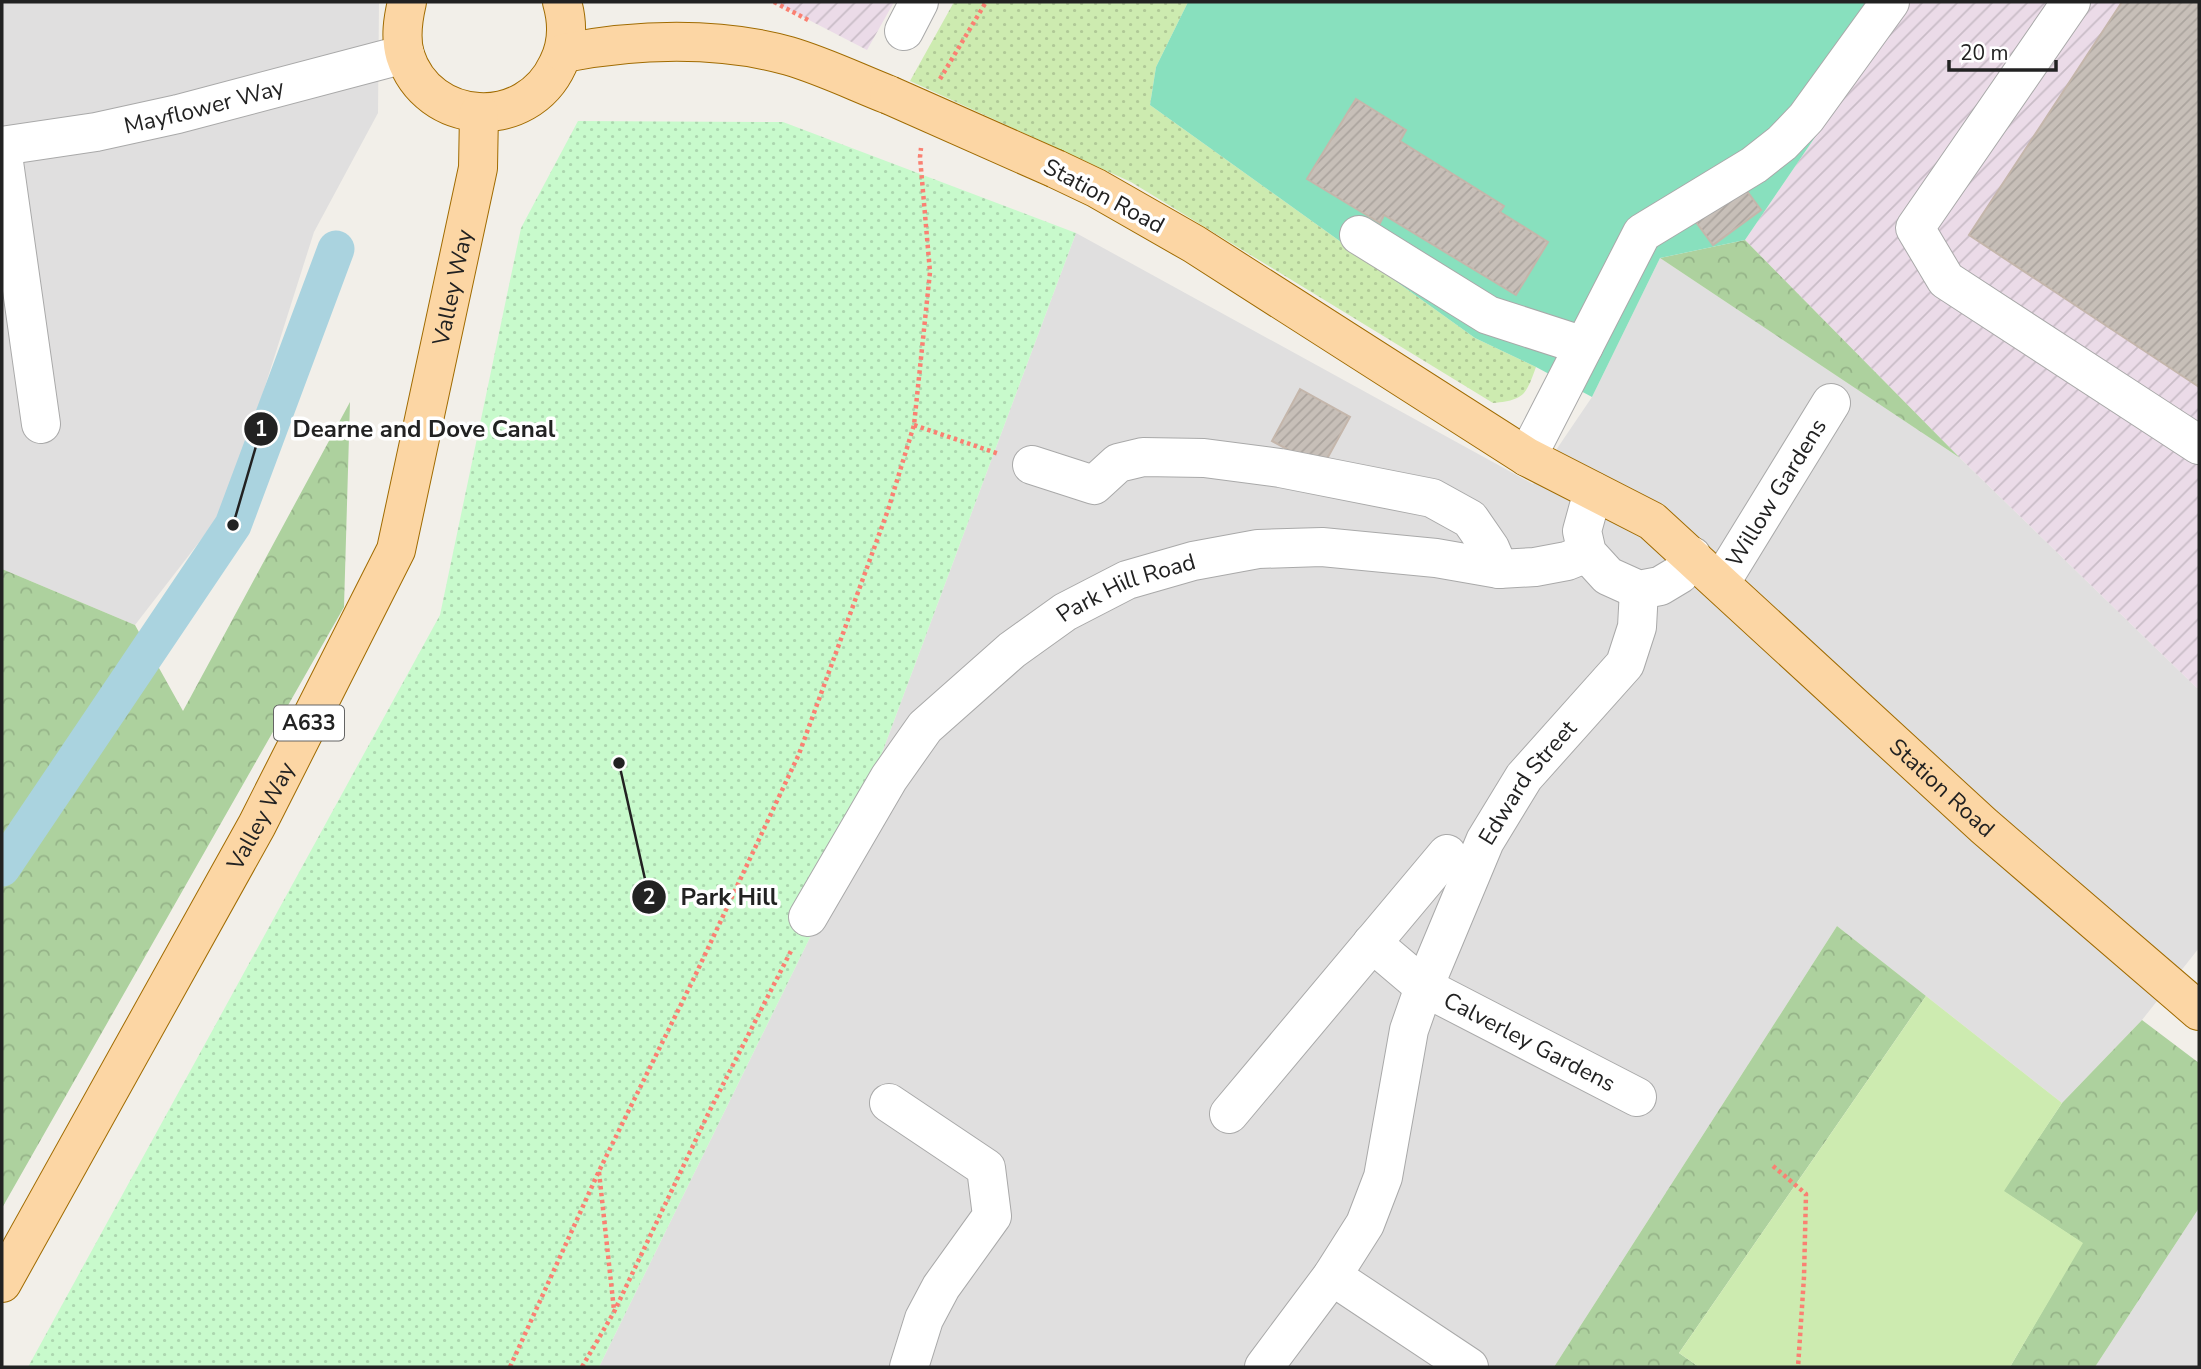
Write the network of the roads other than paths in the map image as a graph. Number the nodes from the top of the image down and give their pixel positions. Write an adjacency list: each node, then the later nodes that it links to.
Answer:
1 (407, 2): 6 (main road)
2 (562, 2): 5 (main road)
3 (1890, 2): 11 (street)
4 (2071, 2): 14 (street)
5 (564, 53): 7 (main road); 15 (main road, Station Road, bridge)
6 (405, 54): 7 (main road); 8 (street, Mayflower Way)
7 (479, 113): 32 (main road, Valley Way / A633)
8 (2, 147): 10 (street)
9 (1359, 234): 11 (street)
10 (13, 304): 13 (street)
11 (1584, 346): 15 (street)
12 (1832, 402): 21 (street, Willow Gardens)
13 (41, 424)
14 (2199, 445)
15 (1527, 457): 17 (main road, Station Road)
16 (1032, 465): 20 (street)
17 (1593, 491): 18 (street); 19 (main road, Station Road)
18 (1587, 552): 20 (street, Park Hill Road); 22 (street)
19 (1692, 556): 21 (main road, Station Road); 22 (street)
20 (1499, 569): 24 (street, Park Hill Road)
21 (1721, 582): 27 (main road, Station Road)
22 (1639, 590): 26 (street, Edward Street)
23 (1447, 854): 25 (street, Edward Street)
24 (808, 917)
25 (1372, 943): 26 (street); 30 (street, Edward Street)
26 (1424, 987): 28 (street, Calverley Gardens); 31 (street, Edward Street)
27 (2199, 1011)
28 (1637, 1097)
29 (889, 1103): 33 (street)
30 (1229, 1114)
31 (1332, 1276): 34 (street, Edward Street); 35 (street)
32 (2, 1283)
33 (909, 1367)
34 (1264, 1367)
35 (1469, 1367)

